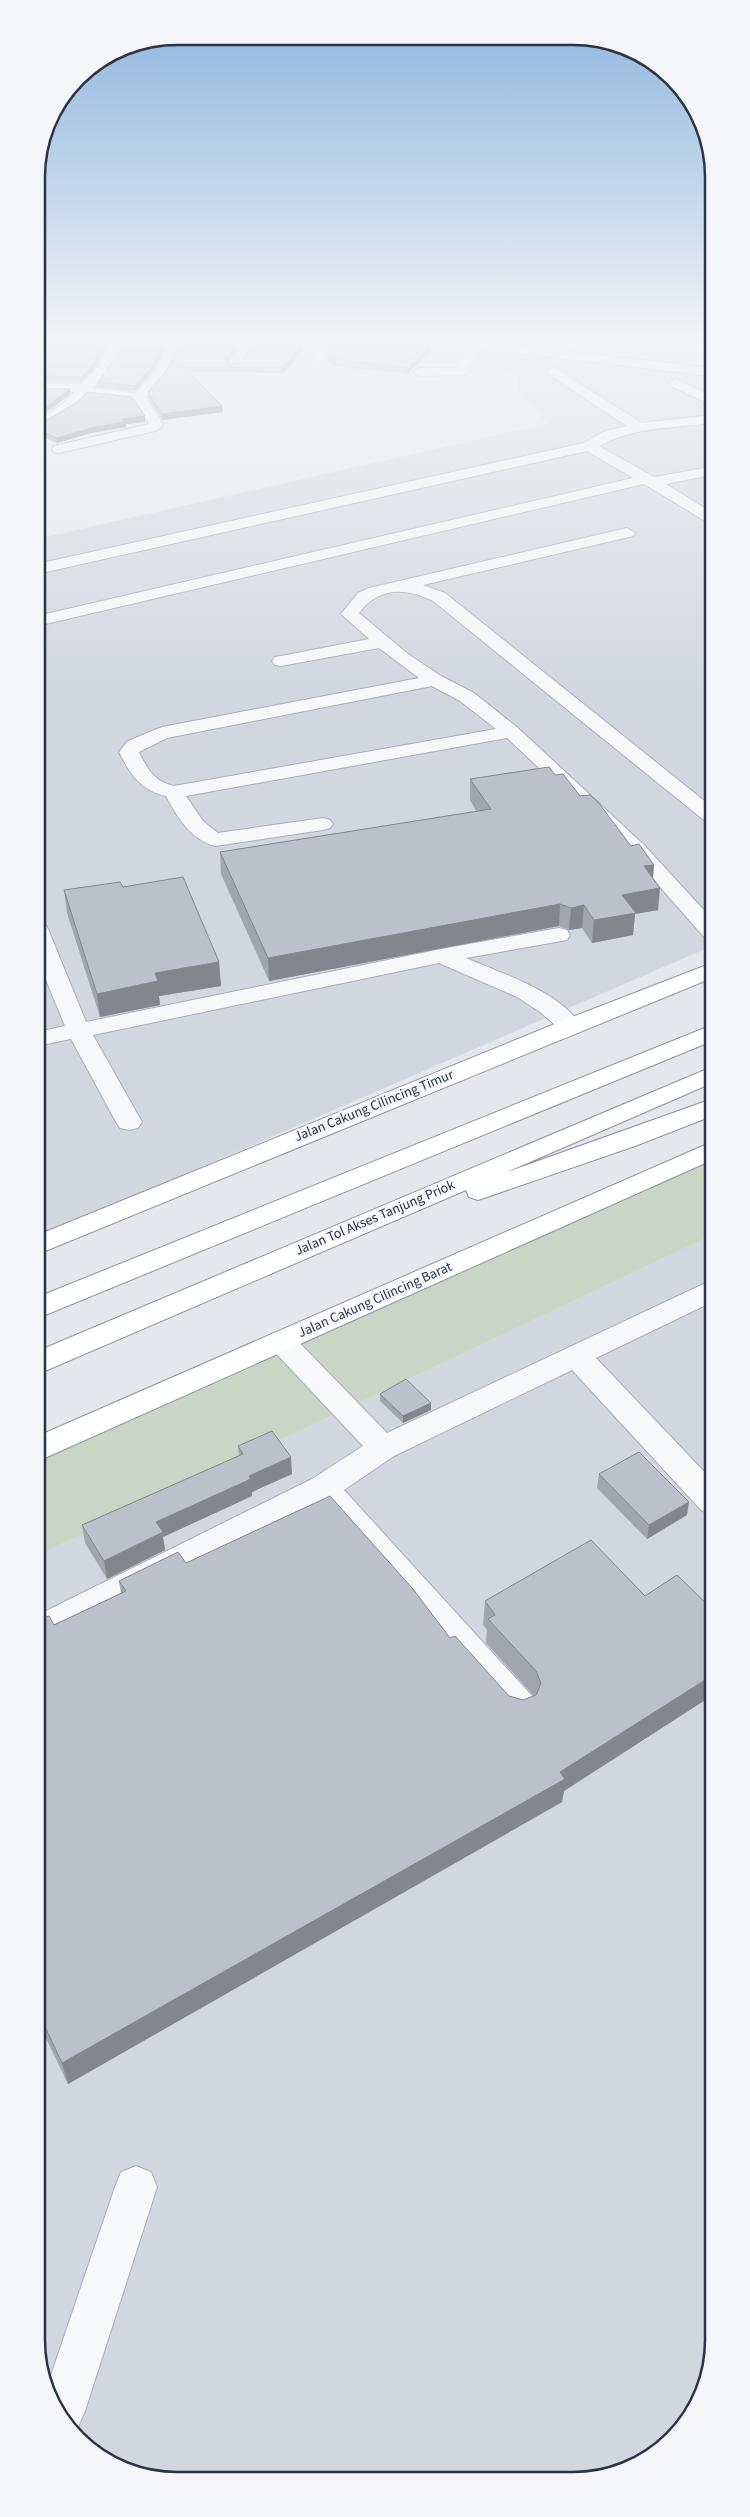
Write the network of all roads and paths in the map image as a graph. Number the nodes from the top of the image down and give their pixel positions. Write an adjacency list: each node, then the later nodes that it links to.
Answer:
1 (515, 462): 7 (street)
2 (617, 462): 4 (street)
3 (705, 472): 4 (street)
4 (649, 481): 5 (street); 9 (street)
5 (705, 514)
6 (627, 532): 8 (street)
7 (45, 567)
8 (399, 586): 10 (street); 15 (street)
9 (45, 619)
10 (383, 642): 11 (street); 12 (street)
11 (281, 661)
12 (435, 680): 13 (street); 14 (street)
13 (511, 732): 14 (street); 17 (street)
14 (174, 792): 16 (street)
15 (705, 811)
16 (323, 824)
17 (705, 924)
18 (559, 935): 20 (street)
19 (45, 949): 23 (street)
20 (441, 956): 22 (street); 23 (street)
21 (705, 973): 22 (highway, Jalan Cakung Cilincing Timur)
22 (570, 1026): 30 (highway, Jalan Cakung Cilincing Timur)
23 (78, 1030): 25 (street); 28 (street)
24 (705, 1035): 33 (highway)
25 (45, 1037)
26 (705, 1077): 31 (highway, Jalan Tol Akses Tanjung Priok)
27 (705, 1110): 31 (highway)
28 (129, 1122)
29 (705, 1153): 34 (highway, Jalan Cakung Cilincing Barat)
30 (45, 1242)
31 (315, 1243): 36 (highway, Jalan Tol Akses Tanjung Priok)
32 (705, 1293): 35 (street)
33 (45, 1305)
34 (281, 1342): 37 (highway, Jalan Cakung Cilincing Barat); 38 (street)
35 (577, 1356): 38 (street); 40 (street)
36 (45, 1360)
37 (45, 1446)
38 (383, 1448): 39 (street)
39 (323, 1488): 41 (street); 42 (street)
40 (705, 1494)
41 (45, 1627)
42 (520, 1707)
43 (136, 2187): 44 (street)
44 (64, 2406)

